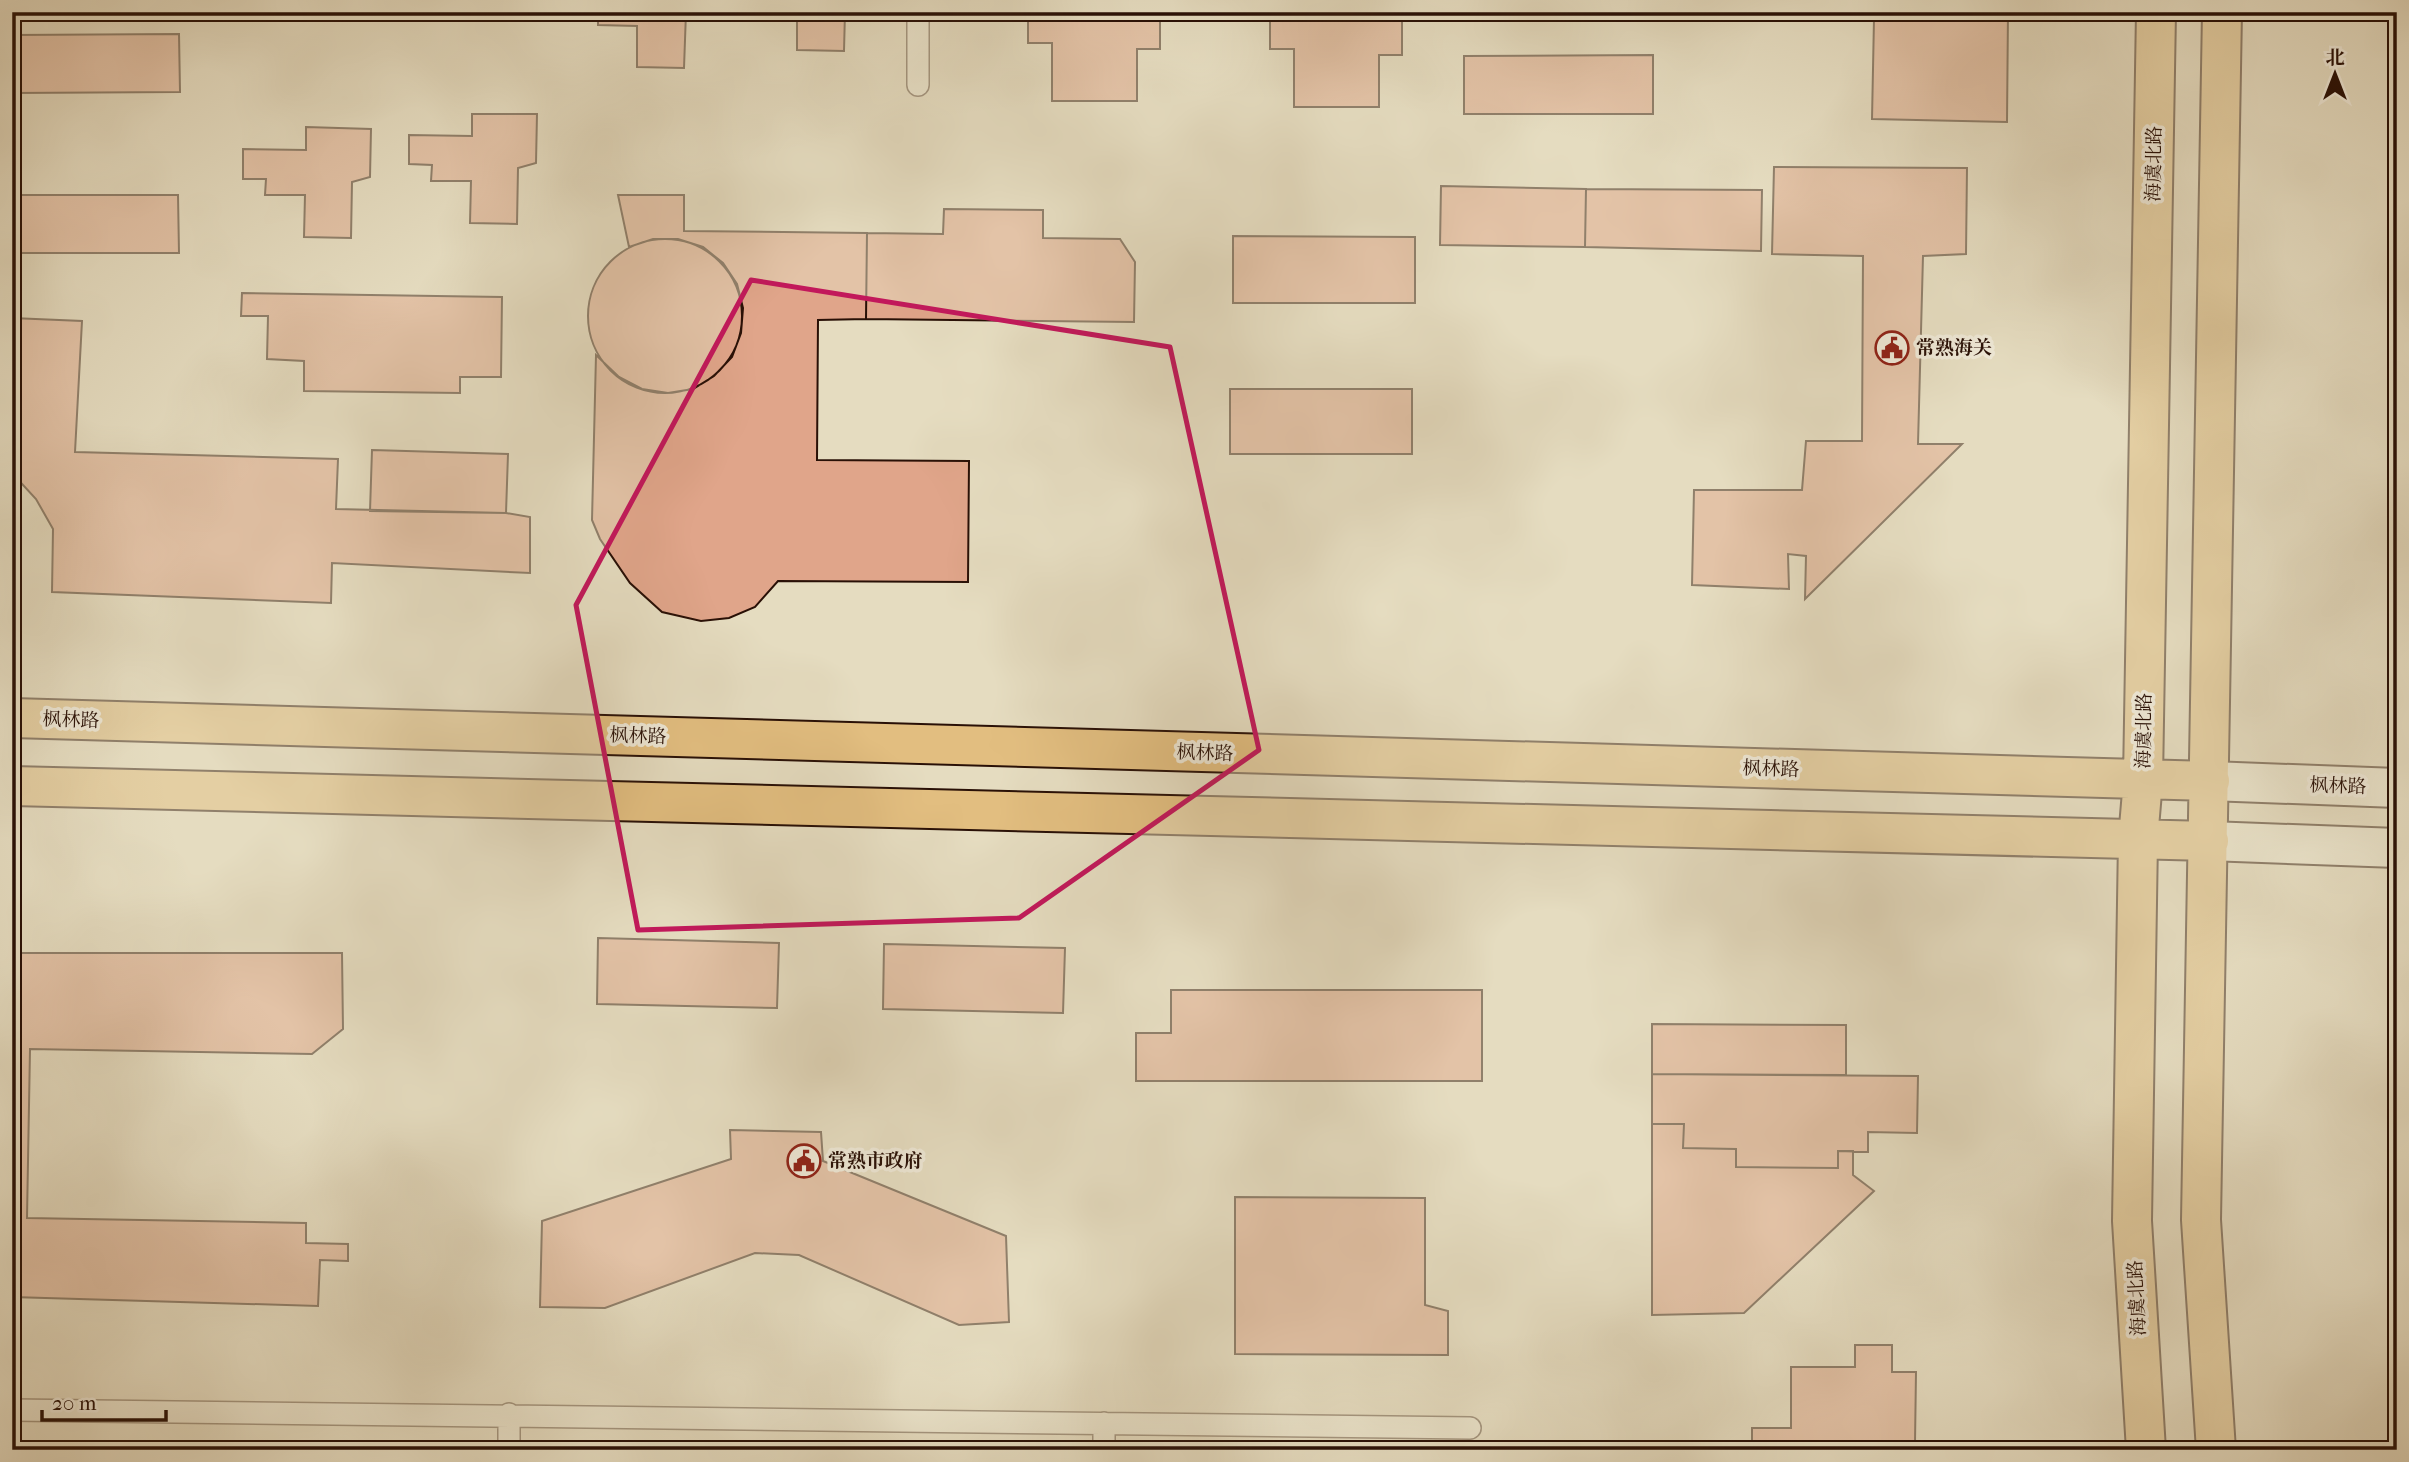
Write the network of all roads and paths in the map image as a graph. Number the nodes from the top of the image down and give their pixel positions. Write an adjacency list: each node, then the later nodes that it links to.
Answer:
1 (918, 12): 4 (lane)
2 (2156, 12): 6 (main road, 海虞北路)
3 (2222, 12): 7 (main road)
4 (918, 85)
5 (12, 718): 6 (main road, 枫林路)
6 (2143, 780): 7 (main road, 枫林路); 10 (main road, 海虞北路)
7 (2210, 781): 9 (main road, 枫林路); 11 (main road)
8 (12, 786): 10 (main road)
9 (2397, 788)
10 (2138, 839): 11 (main road); 19 (main road, 海虞北路)
11 (2208, 841): 12 (main road); 20 (main road)
12 (2397, 848)
13 (12, 1410): 14 (lane)
14 (509, 1414): 15 (lane); 17 (lane)
15 (1104, 1423): 16 (lane); 18 (lane)
16 (1470, 1427)
17 (509, 1450)
18 (1104, 1450)
19 (2146, 1450)
20 (2216, 1450)

